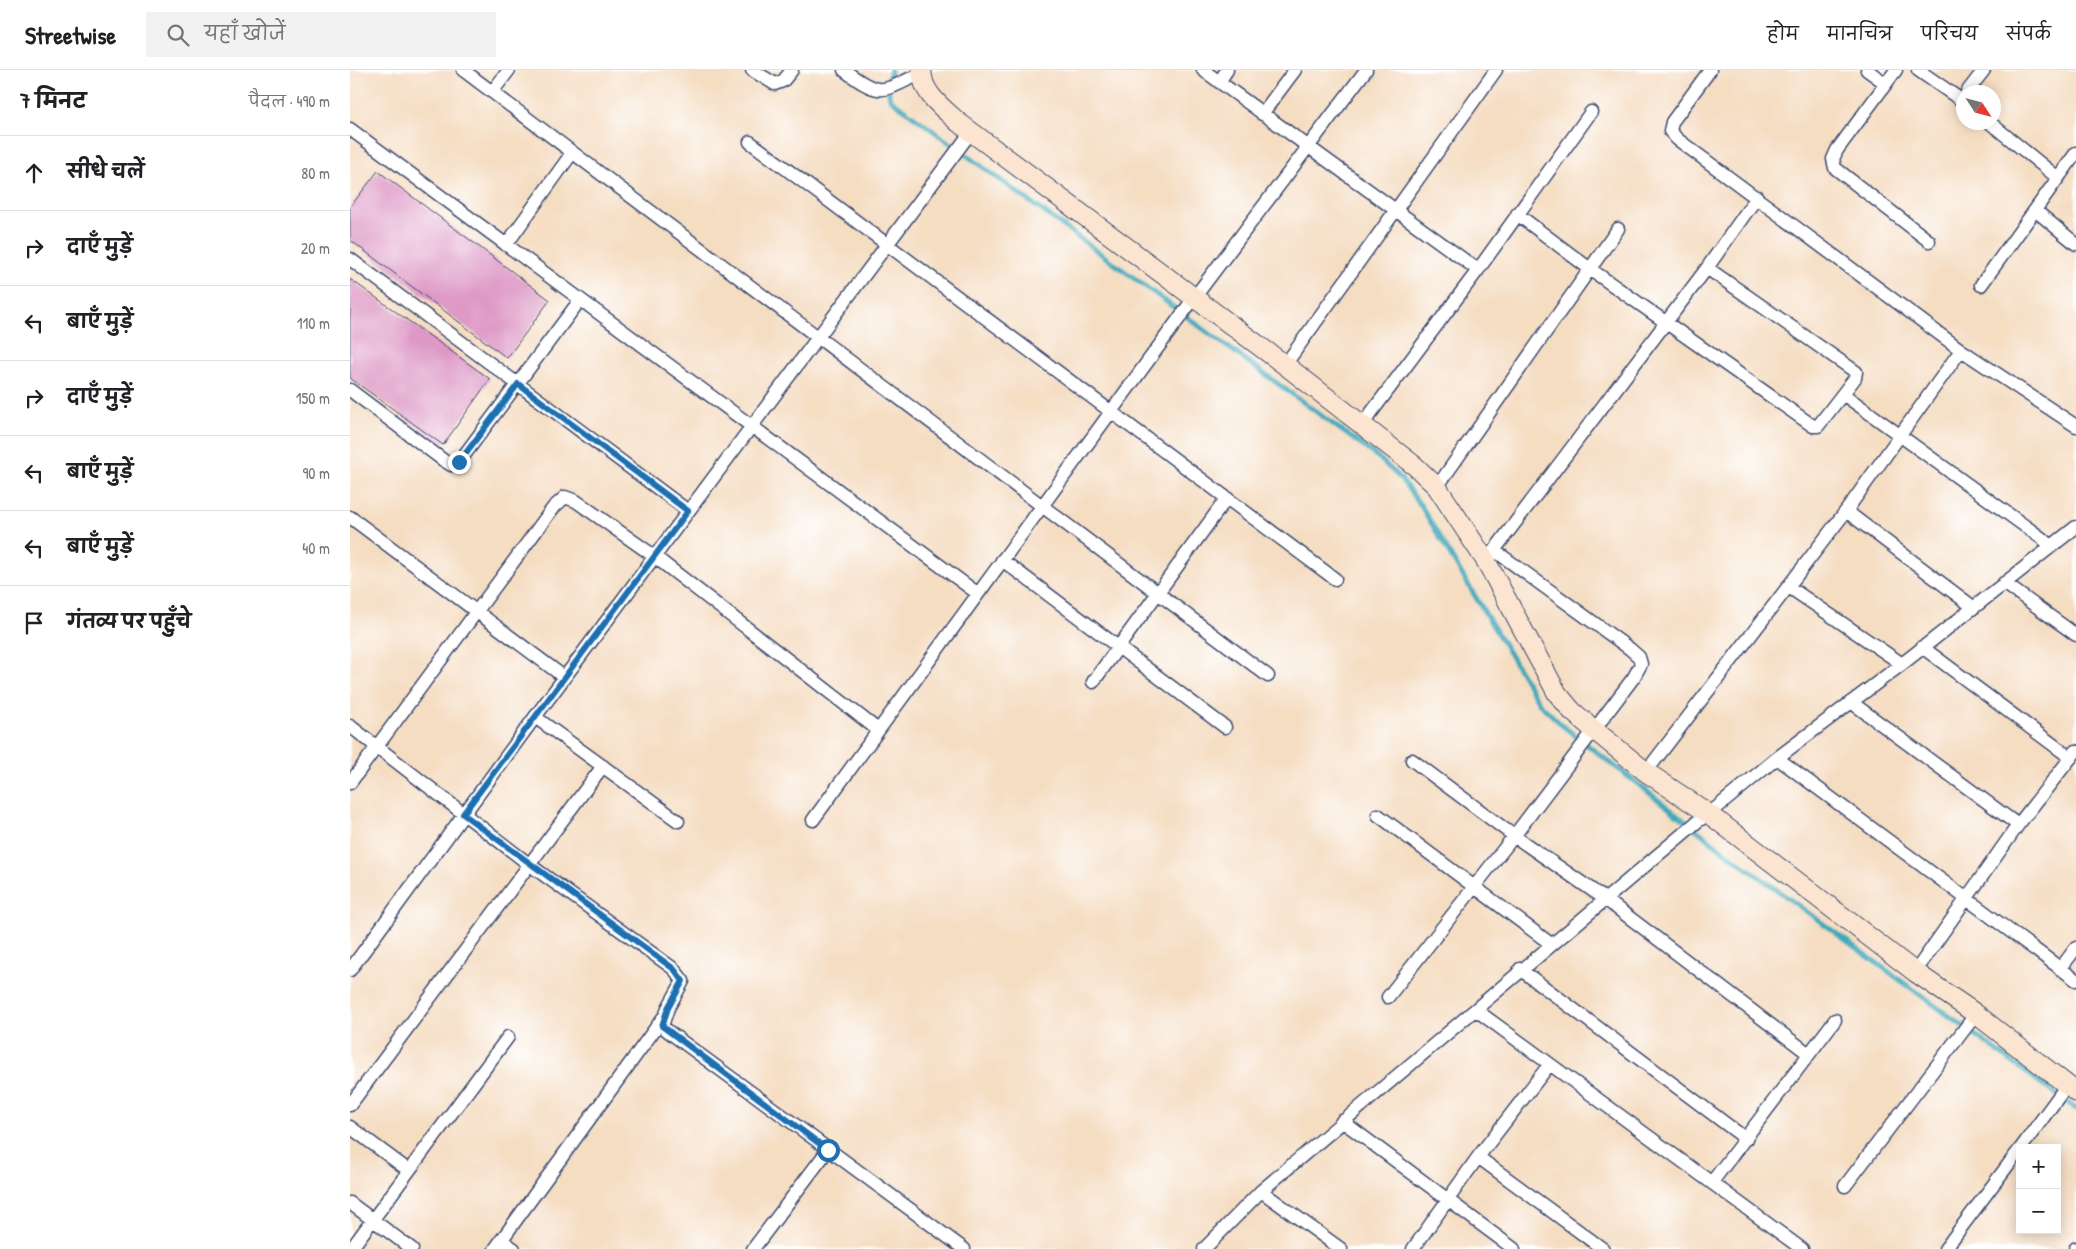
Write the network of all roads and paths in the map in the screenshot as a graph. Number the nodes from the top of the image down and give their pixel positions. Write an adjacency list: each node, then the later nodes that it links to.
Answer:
1 (463, 70): 20 (street)
2 (509, 70): 20 (street)
3 (752, 70): 4 (street)
4 (792, 70)
5 (844, 70): 16 (street)
6 (1203, 70): 17 (street)
7 (1227, 70): 17 (street)
8 (1294, 70): 23 (street)
9 (1366, 70): 28 (street)
10 (1496, 70): 33 (street)
11 (1710, 70): 32 (street)
12 (1867, 70): 18 (street)
13 (1896, 70): 18 (street)
14 (1918, 70): 21 (street)
15 (1984, 70): 19 (street)
16 (922, 72): 26 (street)
17 (1219, 82): 23 (street)
18 (1886, 83): 37 (street)
19 (1973, 85)
20 (492, 92): 29 (street)
21 (1956, 93)
22 (1591, 112): 35 (street)
23 (1262, 114): 28 (street)
24 (350, 129): 40 (street)
25 (1999, 130): 31 (street)
26 (971, 132): 39 (street); 46 (street)
27 (750, 142): 39 (street)
28 (1309, 148): 33 (street); 46 (street)
29 (572, 153): 40 (street); 49 (street)
30 (2076, 153): 31 (street)
31 (2058, 178): 34 (street)
32 (1757, 197): 42 (street); 50 (street)
33 (1395, 210): 44 (street); 51 (street)
34 (2036, 210): 38 (street); 45 (street)
35 (1517, 214): 43 (street); 44 (street)
36 (1618, 230): 43 (street)
37 (1929, 241)
38 (2076, 244)
39 (886, 245): 49 (street); 55 (street)
40 (506, 246): 47 (street)
41 (350, 259): 52 (street)
42 (1707, 268): 48 (street); 54 (street)
43 (1590, 269): 48 (street); 60 (street)
44 (1478, 270): 56 (street)
45 (1981, 285)
46 (1194, 298): 51 (street); 55 (street)
47 (580, 300): 52 (street); 58 (street)
48 (1666, 321): 54 (street); 68 (street)
49 (816, 338): 58 (street); 62 (street)
50 (1961, 350): 57 (street); 59 (street)
51 (1285, 364): 56 (street)
52 (518, 384): 53 (street); 63 (street)
53 (350, 390)
54 (1843, 394): 59 (street)
55 (1110, 412): 61 (street); 62 (street)
56 (1362, 425): 60 (street)
57 (2076, 426)
58 (750, 427): 63 (street); 75 (street)
59 (1900, 437): 64 (street); 67 (street)
60 (1437, 487): 68 (street)
61 (1227, 498): 71 (street); 74 (street)
62 (1042, 505): 70 (street); 74 (street)
63 (688, 511): 69 (street)
64 (1846, 511): 73 (street); 76 (street)
65 (350, 517): 77 (street)
66 (2076, 527): 67 (street)
67 (2051, 545): 72 (street)
68 (1490, 555): 89 (street); 89 (street)
69 (654, 556): 77 (street); 83 (street); 90 (street)
70 (1002, 560): 75 (street); 79 (street)
71 (1335, 579)
72 (2004, 583): 76 (street); 78 (street)
73 (1789, 587): 81 (street); 96 (street)
74 (1157, 592): 79 (street); 82 (street)
75 (977, 593): 90 (street)
76 (1973, 607): 80 (street)
77 (476, 612): 83 (street); 91 (street)
78 (2076, 635)
79 (1118, 647): 84 (street); 88 (street)
80 (1922, 647): 81 (street); 92 (street)
81 (1902, 664): 85 (street)
82 (1268, 676)
83 (564, 678): 86 (street)
84 (1093, 682)
85 (1851, 702): 93 (street); 103 (street)
86 (535, 717): 95 (street); 98 (street)
87 (350, 726): 91 (street)
88 (1226, 727)
89 (1593, 729): 96 (street); 104 (street)
90 (878, 730): 101 (street)
91 (377, 746): 97 (street); 98 (street)
92 (2074, 755): 103 (street)
93 (1777, 758): 100 (street); 107 (street)
94 (1412, 760): 104 (street)
95 (603, 766): 102 (street); 105 (street)
96 (1646, 772): 100 (street)
97 (350, 783)
98 (463, 814): 105 (street); 113 (street)
99 (1378, 815): 106 (street)
100 (1703, 818): 108 (street); 114 (street)
101 (813, 820)
102 (678, 822)
103 (2018, 825): 107 (street)
104 (1514, 836): 106 (street); 108 (street)
105 (530, 865): 119 (street); 125 (street)
106 (1474, 886): 109 (street); 116 (street)
107 (1968, 898): 112 (street); 114 (street)
108 (1605, 899): 109 (street); 122 (street)
109 (1551, 944): 111 (street)
110 (2076, 948): 112 (street)
111 (1520, 969): 117 (street); 128 (street)
112 (2060, 969): 115 (street)
113 (350, 970)
114 (1915, 972): 118 (street)
115 (2076, 980)
116 (1388, 997)
117 (1476, 1010): 123 (street); 126 (street)
118 (1976, 1014): 124 (street); 135 (street)
119 (663, 1018): 130 (street); 140 (street)
120 (1834, 1020): 122 (street)
121 (508, 1037): 133 (street)
122 (1809, 1054): 128 (street)
123 (1549, 1065): 132 (street); 134 (street)
124 (2072, 1088): 129 (street)
125 (350, 1105)
126 (1342, 1121): 136 (street); 137 (street)
127 (350, 1128): 133 (street)
128 (1746, 1138): 134 (street)
129 (2023, 1144)
130 (828, 1150): 144 (street); 145 (street)
131 (2016, 1153): 152 (street)
132 (1478, 1157): 137 (street); 150 (street)
133 (408, 1170): 139 (street)
134 (1712, 1182): 151 (street)
135 (1845, 1186)
136 (1261, 1191): 146 (street); 147 (street)
137 (1448, 1199): 148 (street); 149 (street)
138 (350, 1204): 139 (street)
139 (371, 1219): 141 (street); 142 (street)
140 (498, 1244): 143 (street)
141 (351, 1249)
142 (412, 1249)
143 (514, 1249)
144 (753, 1249)
145 (964, 1249)
146 (1204, 1249)
147 (1341, 1249)
148 (1413, 1249)
149 (1514, 1249)
150 (1603, 1249)
151 (1802, 1249)
152 (1946, 1249)

